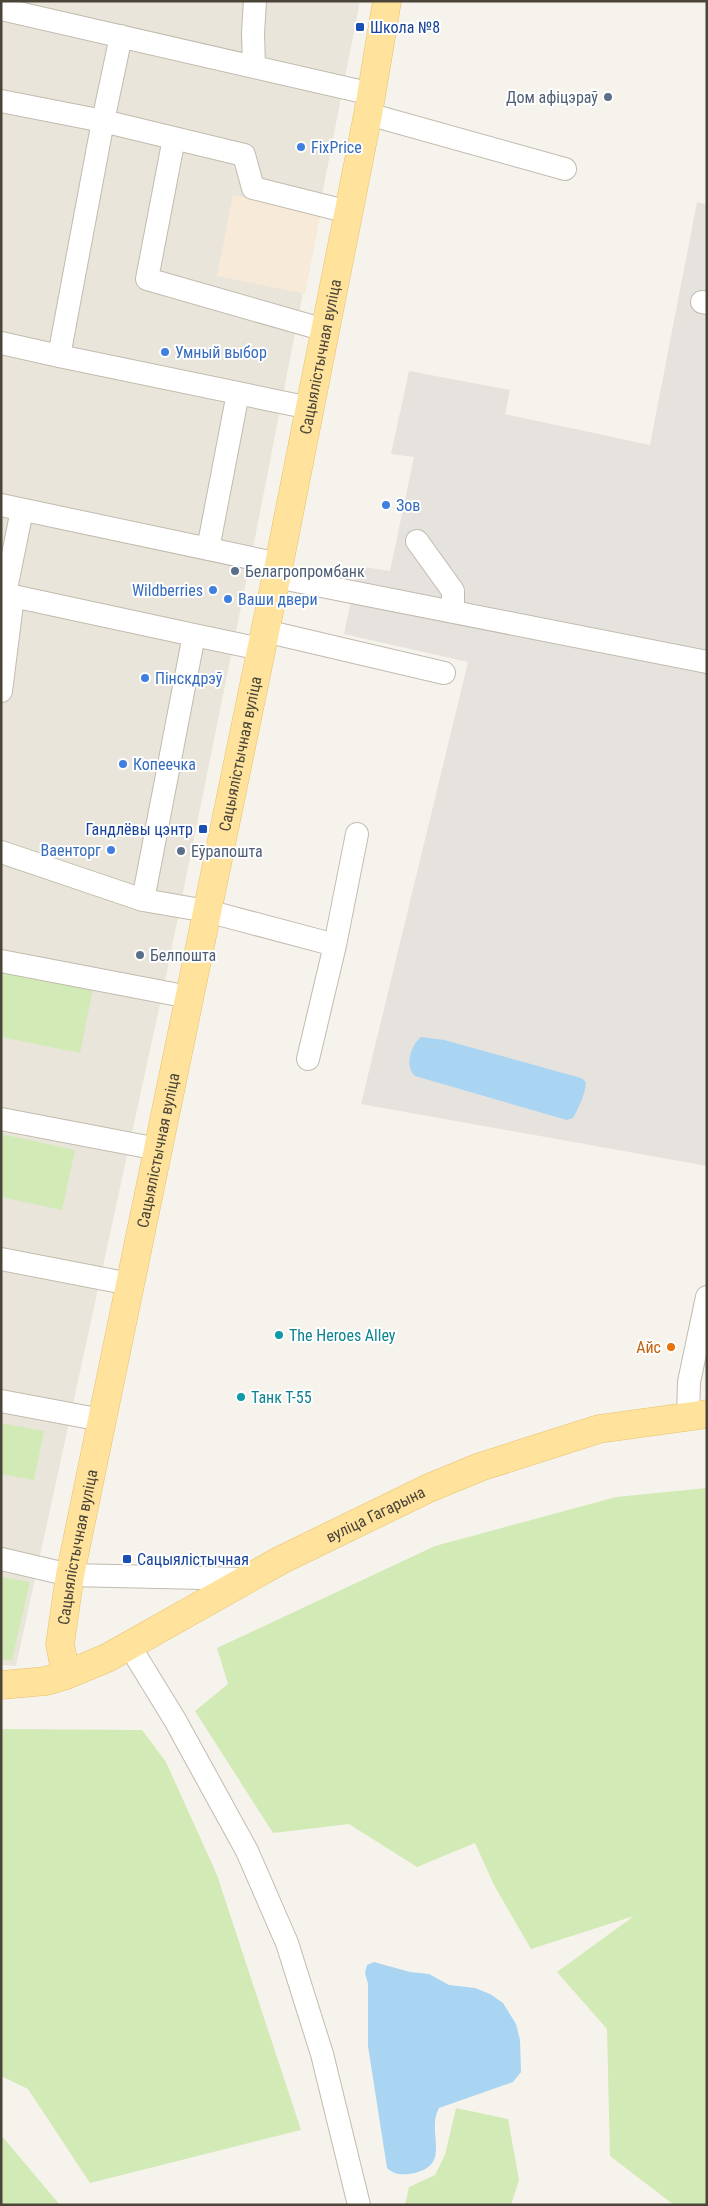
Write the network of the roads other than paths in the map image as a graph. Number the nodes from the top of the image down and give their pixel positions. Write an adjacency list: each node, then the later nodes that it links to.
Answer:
1 (255, 1): 5 (street)
2 (387, 1): 7 (main road, Сацыялістычная вуліца)
3 (1, 9): 4 (street)
4 (121, 36): 5 (street); 8 (street)
5 (254, 66): 7 (street)
6 (1, 101): 8 (street)
7 (370, 104): 10 (street); 11 (main road, Сацыялістычная вуліца)
8 (103, 121): 9 (street); 14 (street)
9 (174, 138): 11 (street); 12 (street)
10 (565, 169)
11 (349, 212): 12 (main road, Сацыялістычная вуліца)
12 (325, 330): 16 (main road, Сацыялістычная вуліца)
13 (1, 343): 14 (street)
14 (58, 356): 15 (street)
15 (238, 393): 16 (street); 19 (street)
16 (310, 408): 20 (main road, Сацыялістычная вуліца)
17 (11, 507): 19 (street); 21 (street)
18 (417, 541): 22 (street)
19 (208, 549): 20 (street)
20 (277, 570): 22 (street); 24 (main road, Сацыялістычная вуліца)
21 (7, 586): 23 (street); 27 (street)
22 (453, 612): 25 (street)
23 (194, 634): 24 (street); 30 (street)
24 (263, 640): 26 (street); 31 (main road, Сацыялістычная вуліца)
25 (707, 662)
26 (444, 673)
27 (1, 692)
28 (357, 834): 32 (street)
29 (1, 852): 30 (street)
30 (143, 900): 31 (street)
31 (207, 911): 32 (street); 34 (main road, Сацыялістычная вуліца)
32 (335, 945): 35 (street)
33 (1, 961): 34 (street)
34 (189, 997): 37 (main road, Сацыялістычная вуліца)
35 (308, 1058)
36 (1, 1119): 37 (street)
37 (158, 1148): 39 (main road, Сацыялістычная вуліца)
38 (1, 1259): 39 (street)
39 (130, 1284): 44 (main road, Сацыялістычная вуліца)
40 (707, 1297): 41 (street)
41 (698, 1380): 43 (street)
42 (1, 1401): 44 (street)
43 (697, 1415): 47 (main road, вуліца Гагарына)
44 (102, 1420): 46 (main road, Сацыялістычная вуліца)
45 (1, 1559): 46 (street)
46 (70, 1575): 47 (street); 49 (main road, Сацыялістычная вуліца)
47 (248, 1579): 48 (main road, вуліца Гагарына)
48 (129, 1646): 49 (main road, вуліца Гагарына); 51 (street)
49 (66, 1676): 50 (main road)
50 (1, 1685)
51 (359, 2205)

